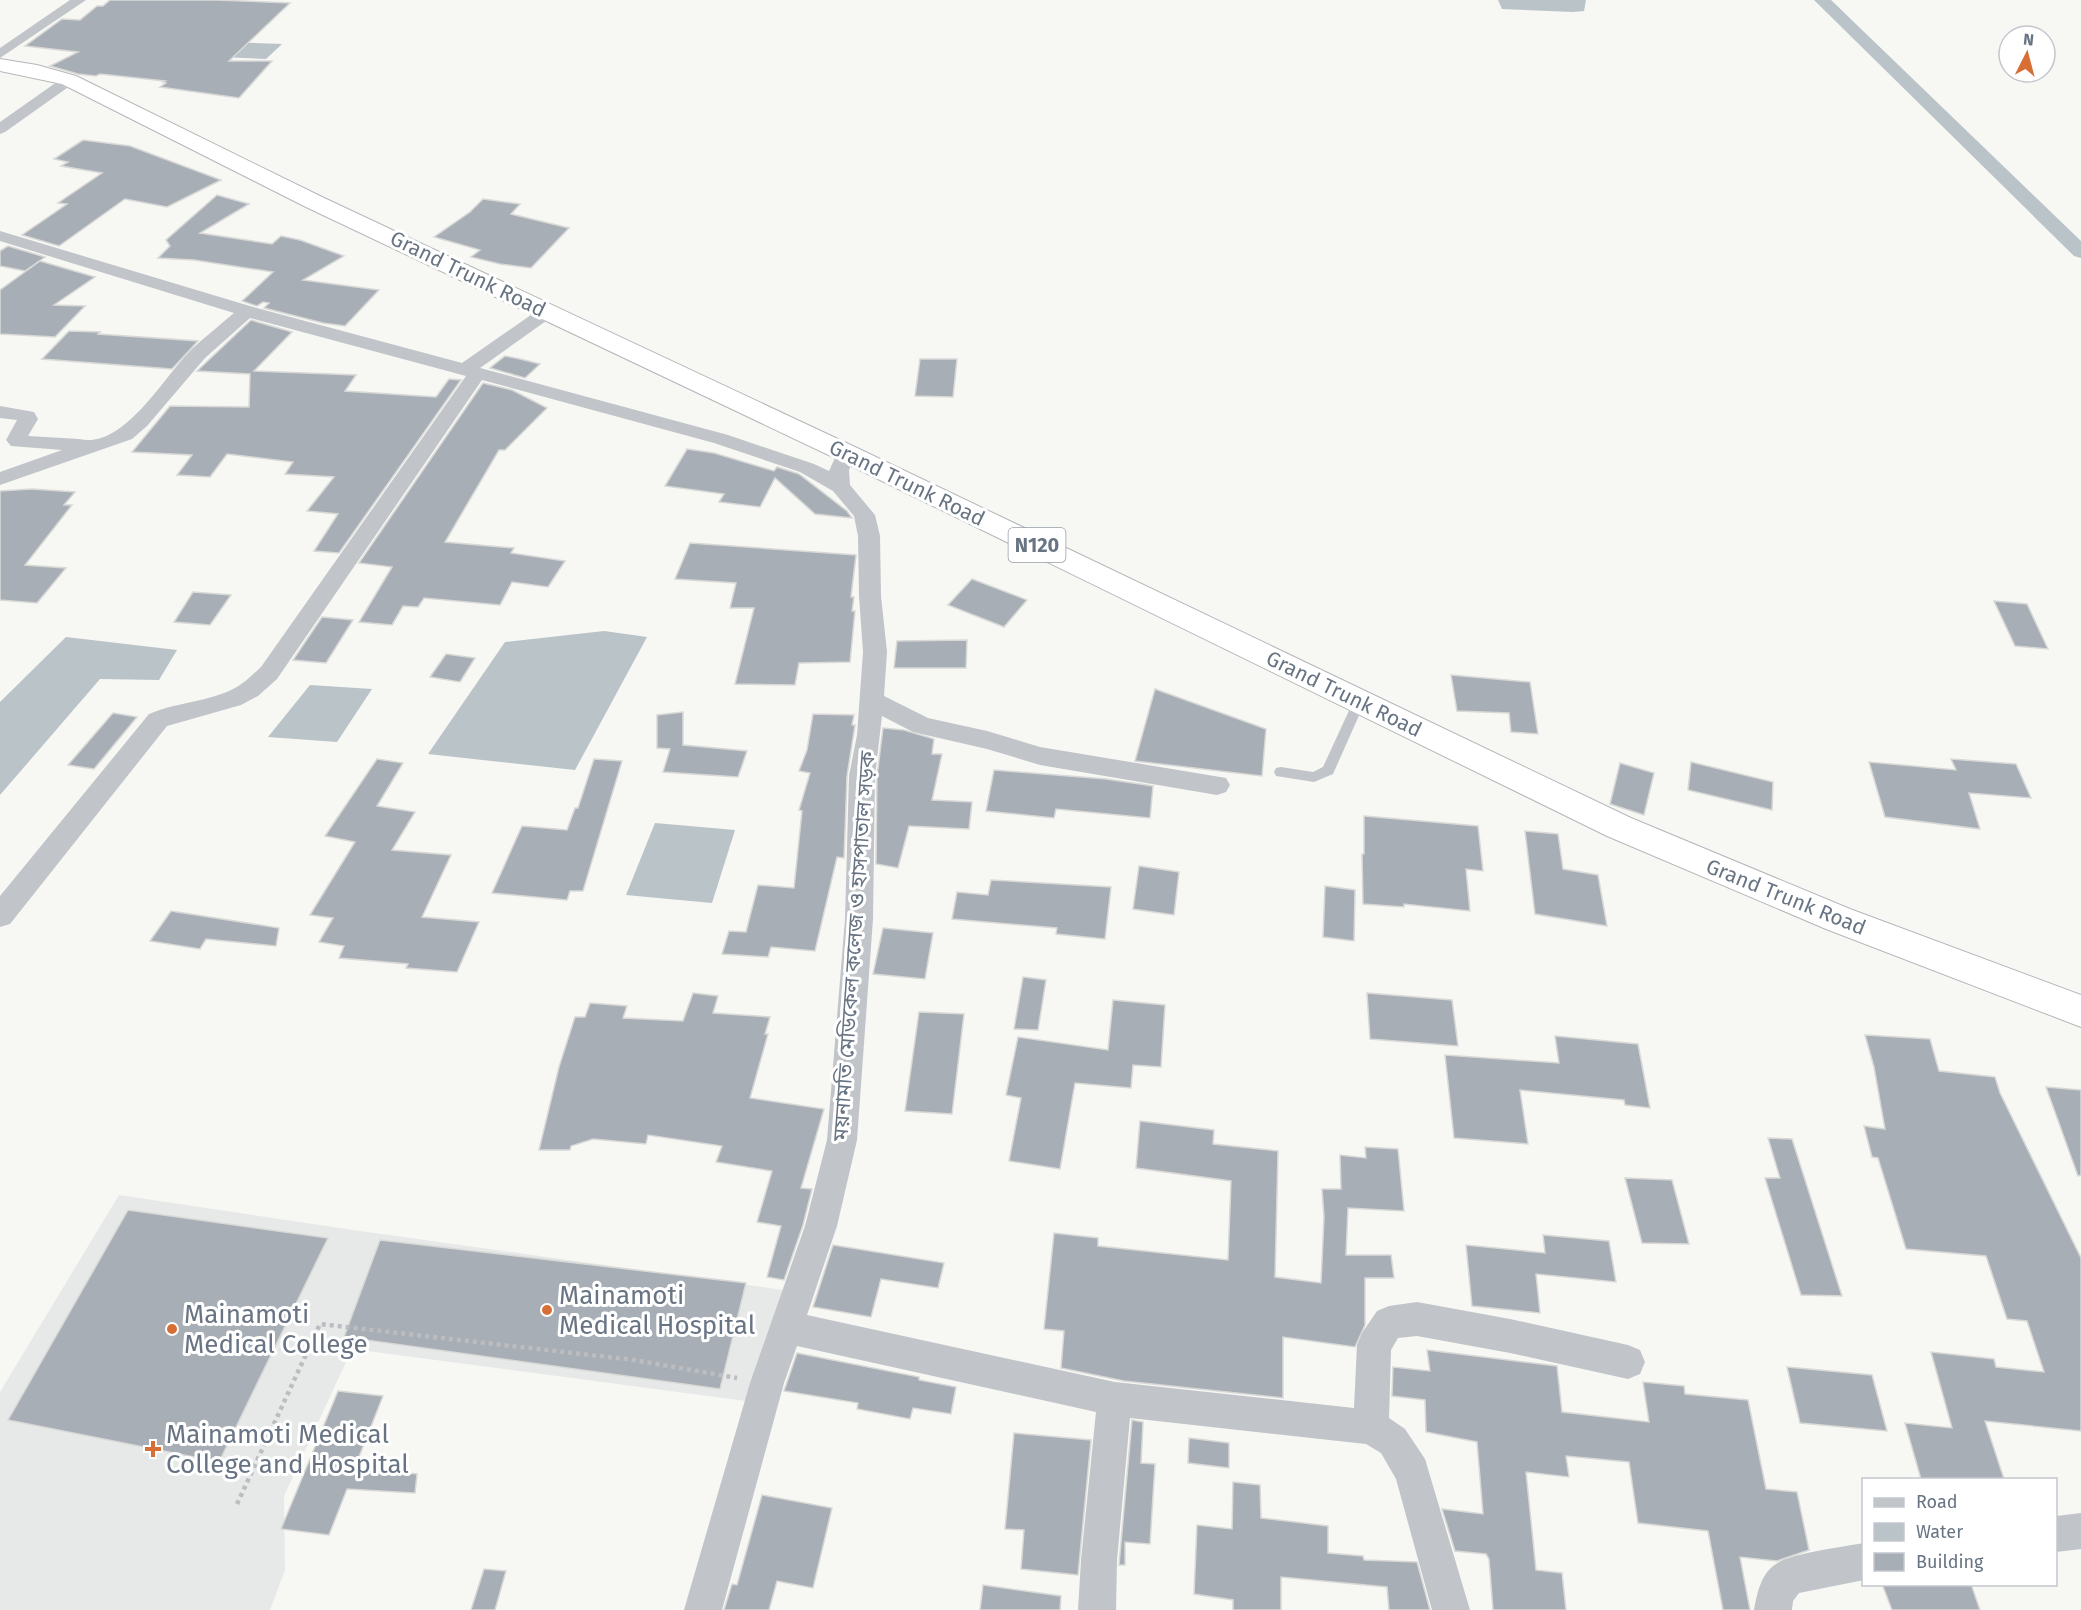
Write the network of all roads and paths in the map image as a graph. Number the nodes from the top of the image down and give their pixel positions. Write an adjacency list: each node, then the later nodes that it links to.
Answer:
1 (79, 0): 2 (street)
2 (0, 54)
3 (0, 65): 4 (highway, Grand Trunk Road / N120)
4 (69, 80): 5 (street); 8 (highway, Grand Trunk Road / N120)
5 (0, 129)
6 (0, 236): 7 (street)
7 (247, 311): 9 (street); 11 (street)
8 (547, 312): 9 (street); 12 (highway, Grand Trunk Road / N120)
9 (471, 371): 14 (street); 19 (street)
10 (0, 412): 11 (street)
11 (99, 446): 13 (street)
12 (846, 453): 14 (street); 16 (highway, Grand Trunk Road / N120)
13 (0, 479)
14 (840, 486): 15 (street, ময়নামতি মেডিকেল কলেজ ও হাসপাতাল সড়ক)
15 (872, 700): 18 (street); 21 (street, ময়নামতি মেডিকেল কলেজ ও হাসপাতাল সড়ক)
16 (1359, 702): 17 (lane); 20 (highway, Grand Trunk Road / N120)
17 (1281, 772)
18 (1218, 785)
19 (0, 916)
20 (2081, 1011)
21 (786, 1327): 23 (street, ময়নামতি মেডিকেল কলেজ ও হাসপাতাল সড়ক); 24 (street)
22 (1628, 1362): 25 (street)
23 (767, 1383): 26 (path); 30 (street, ময়নামতি মেডিকেল কলেজ ও হাসপাতাল সড়ক)
24 (1115, 1399): 25 (street); 31 (street)
25 (1371, 1427): 32 (street)
26 (237, 1504)
27 (2081, 1531): 28 (street)
28 (2057, 1534)
29 (1862, 1561): 33 (street)
30 (703, 1610)
31 (1097, 1610)
32 (1451, 1610)
33 (1773, 1610)

